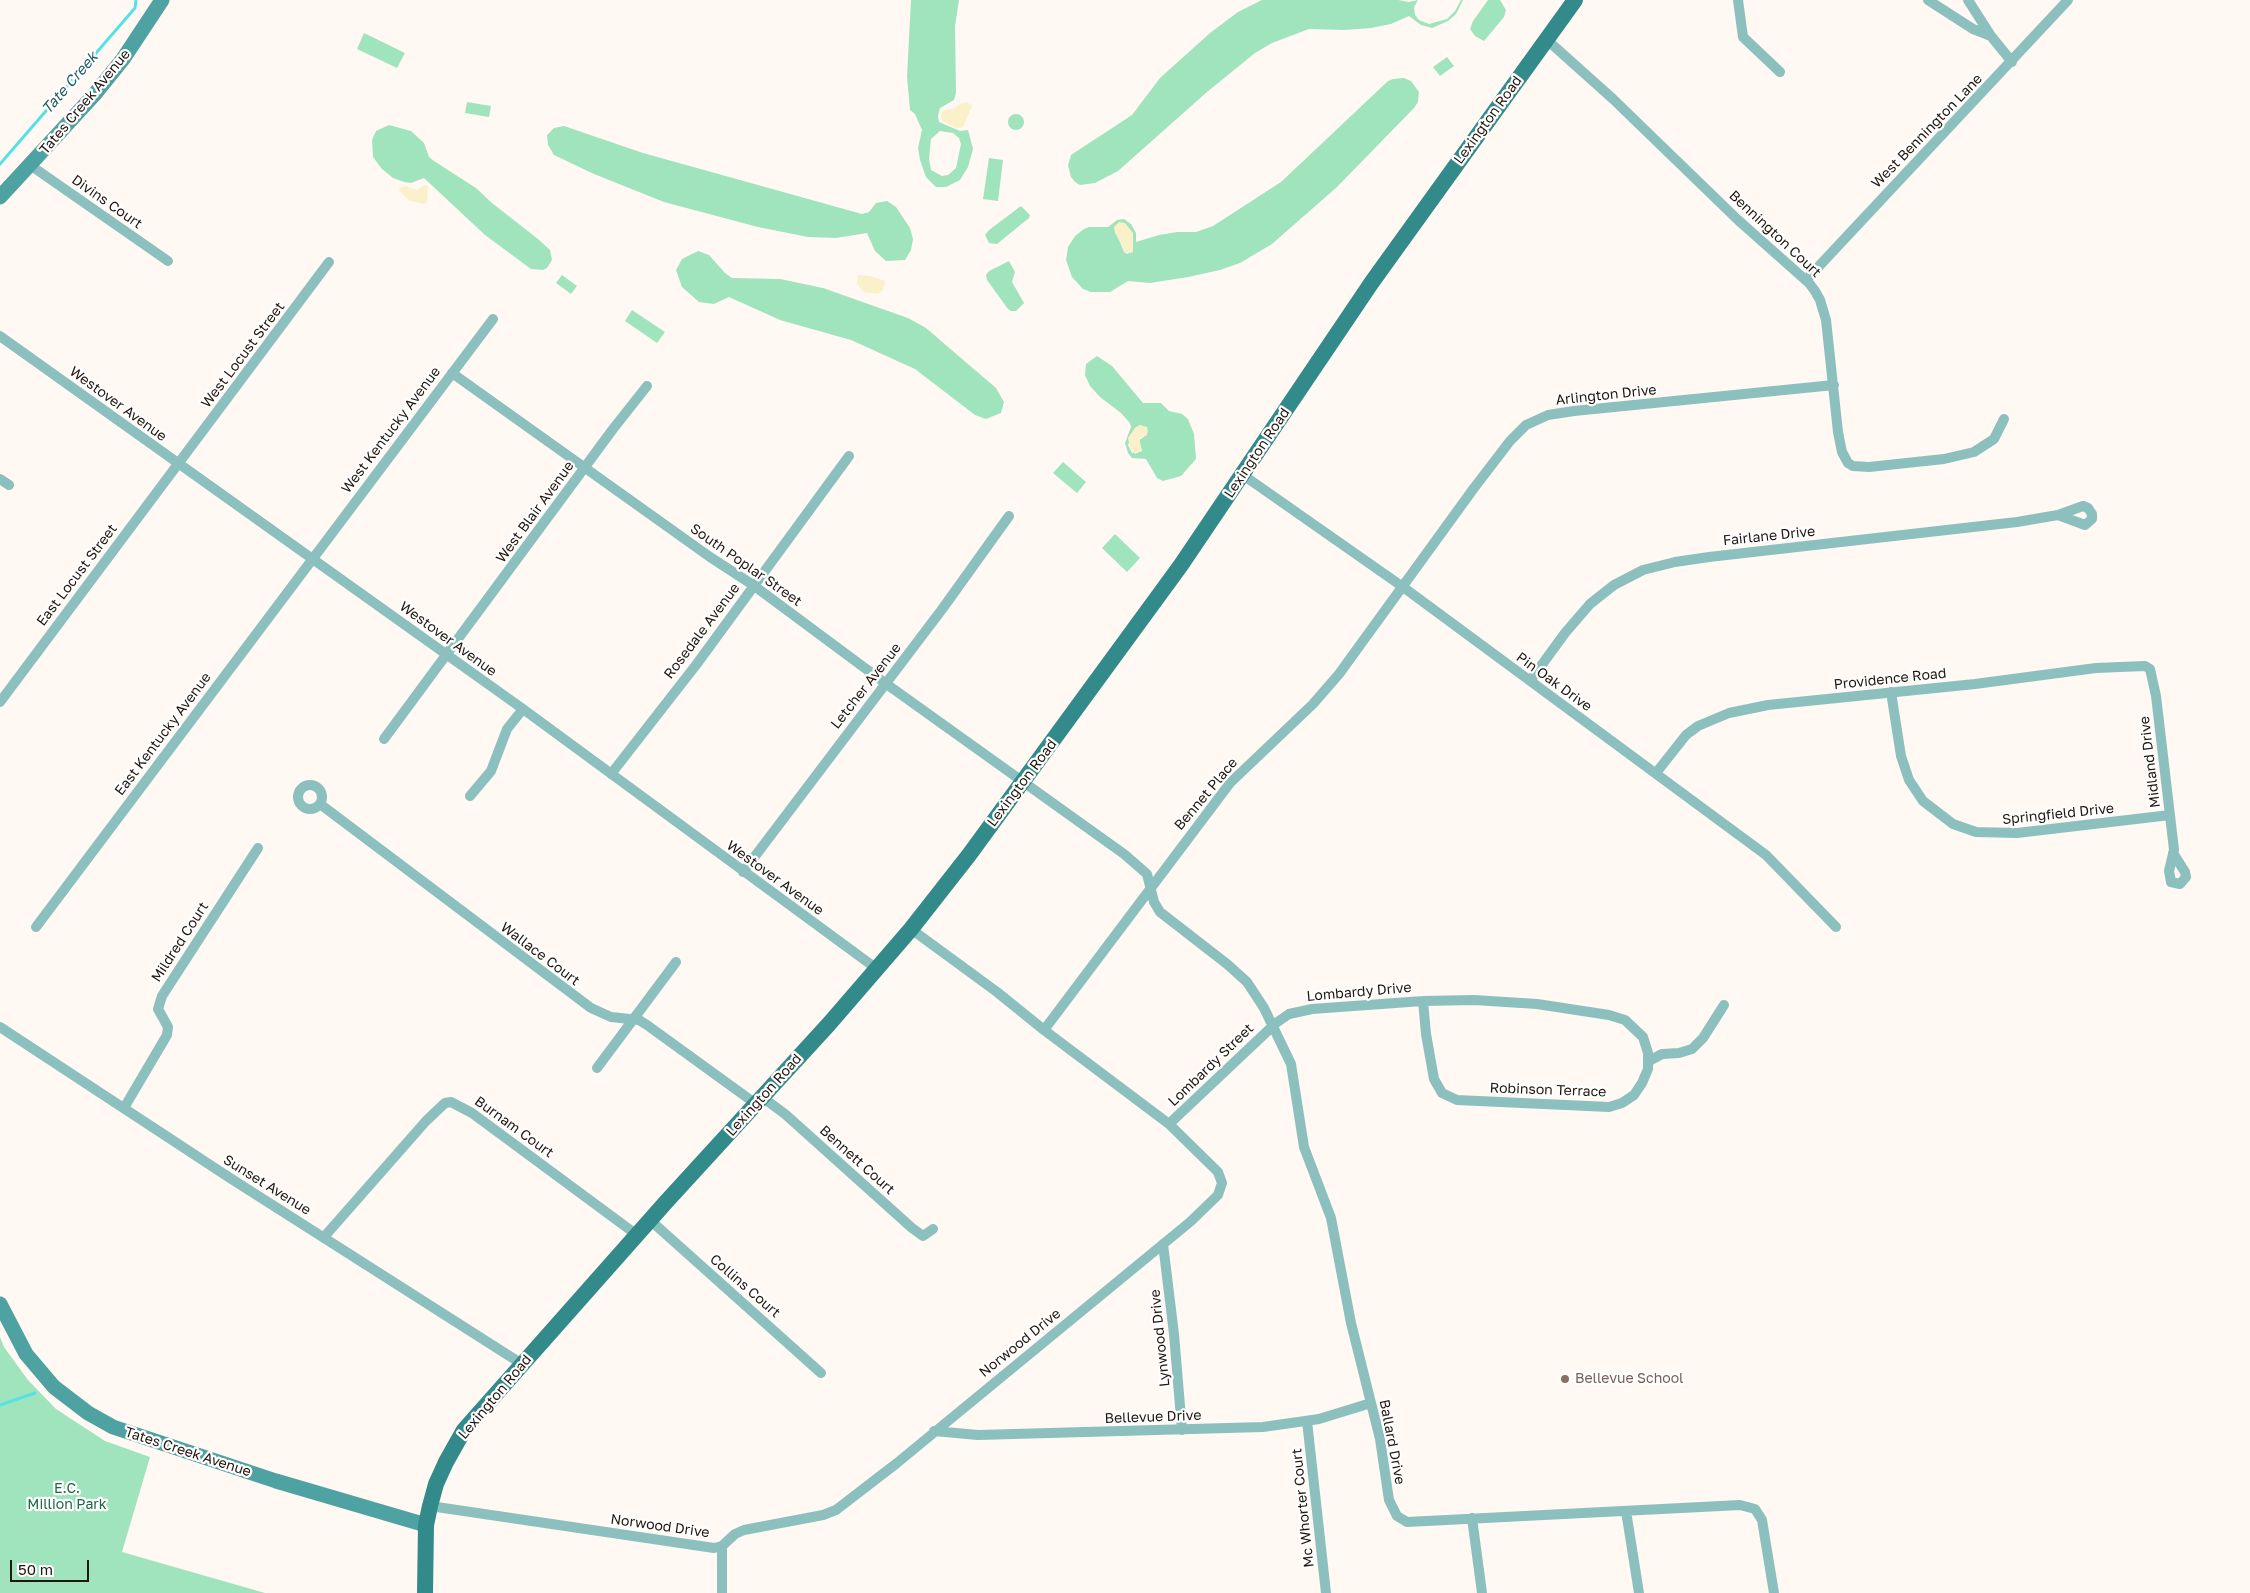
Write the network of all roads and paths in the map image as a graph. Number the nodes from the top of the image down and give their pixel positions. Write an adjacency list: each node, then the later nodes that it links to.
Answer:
1 (162, 0): 11 (main road, Tates Creek Avenue)
2 (1575, 0): 8 (main road, Lexington Road)
3 (1738, 0): 10 (street)
4 (1928, 0): 7 (street)
5 (1968, 0): 7 (street)
6 (2068, 0): 9 (street, West Bennington Lane)
7 (1991, 36): 9 (street)
8 (1546, 39): 15 (street, Bennington Court); 25 (main road, Lexington Road)
9 (2012, 62): 15 (street, West Bennington Lane)
10 (1780, 72)
11 (30, 165): 12 (main road, Tates Creek Avenue); 13 (street, Divins Court)
12 (0, 197)
13 (168, 261)
14 (329, 262): 23 (street, West Locust Street)
15 (1806, 280): 19 (street, Bennington Court)
16 (493, 319): 18 (street, West Kentucky Avenue)
17 (0, 336): 23 (street, Westover Avenue)
18 (452, 373): 24 (street, South Poplar Street); 30 (street, West Kentucky Avenue)
19 (1834, 385): 21 (street, Bennington Court); 32 (street, Arlington Drive)
20 (646, 386): 24 (street, West Blair Avenue)
21 (2004, 419)
22 (849, 456): 31 (street, Rosedale Avenue)
23 (178, 465): 30 (street, Westover Avenue); 38 (street, East Locust Street)
24 (585, 466): 31 (street, South Poplar Street); 33 (street, West Blair Avenue)
25 (1243, 475): 32 (street, Pin Oak Drive); 43 (main road, Lexington Road)
26 (0, 479): 27 (street)
27 (9, 485)
28 (2058, 515): 35 (street, Fairlane Drive)
29 (1009, 516): 36 (street, Letcher Avenue)
30 (313, 559): 33 (street, Westover Avenue); 51 (street, East Kentucky Avenue)
31 (753, 585): 36 (street, South Poplar Street); 42 (street, Rosedale Avenue)
32 (1403, 587): 35 (street, Pin Oak Drive); 50 (street, Bennet Place)
33 (446, 654): 39 (street, Westover Avenue); 40 (street, West Blair Avenue)
34 (2150, 669): 37 (street, Providence Road); 46 (street, Midland Drive)
35 (1530, 681): 41 (street, Pin Oak Drive)
36 (885, 683): 43 (street, South Poplar Street); 49 (street, Letcher Avenue)
37 (1891, 692): 41 (street, Providence Road); 46 (street, Springfield Drive)
38 (0, 702)
39 (522, 709): 42 (street, Westover Avenue); 44 (street)
40 (384, 739)
41 (1656, 773): 52 (street, Pin Oak Drive)
42 (611, 774): 49 (street, Westover Avenue)
43 (1024, 782): 50 (street, South Poplar Street); 53 (main road, Lexington Road)
44 (470, 796)
45 (320, 804): 58 (street, Wallace Court)
46 (2170, 816): 48 (street, Midland Drive)
47 (258, 848): 65 (street, Mildred Court)
48 (2173, 853)
49 (743, 872): 55 (street, Westover Avenue)
50 (1151, 887): 60 (street, Ballard Drive); 61 (street, Bennet Place)
51 (36, 927)
52 (1836, 927)
53 (911, 928): 55 (main road, Lexington Road); 61 (street, Norwood Drive)
54 (676, 962): 58 (street)
55 (877, 969): 64 (main road, Lexington Road)
56 (1422, 1001): 60 (street, Lombardy Drive); 62 (street); 62 (street, Robinson Terrace)
57 (1724, 1005): 62 (street)
58 (635, 1019): 63 (street); 64 (street, Wallace Court)
59 (0, 1027): 65 (street, Sunset Avenue)
60 (1271, 1027): 66 (street, Lombardy Street); 75 (street, Ballard Drive)
61 (1044, 1030): 66 (street, Norwood Drive)
62 (1649, 1061)
63 (597, 1068)
64 (759, 1100): 67 (main road, Lexington Road); 68 (street, Bennett Court)
65 (124, 1108): 70 (street, Sunset Avenue)
66 (1169, 1124): 71 (street, Norwood Drive)
67 (650, 1220): 69 (main road, Lexington Road); 74 (street, Collins Court)
68 (933, 1229)
69 (637, 1235): 70 (street, Burnam Court); 73 (main road, Lexington Road)
70 (324, 1237): 73 (street, Sunset Avenue)
71 (1163, 1244): 77 (street, Lynwood Drive); 78 (street, Norwood Drive)
72 (0, 1304): 82 (main road, Tates Creek Avenue)
73 (522, 1364): 79 (main road, Lexington Road)
74 (821, 1374)
75 (1371, 1403): 76 (street, Bellevue Drive); 81 (street, Ballard Drive)
76 (1307, 1421): 77 (street, Bellevue Drive); 86 (street, Mc Whorter Court)
77 (1182, 1430): 78 (street, Bellevue Drive)
78 (934, 1431): 83 (street, Norwood Drive)
79 (430, 1506): 82 (main road, Lexington Road); 83 (street, Norwood Drive)
80 (1626, 1511): 81 (street, Ballard Drive); 88 (street); 89 (street, Ballard Drive)
81 (1472, 1518): 87 (street)
82 (426, 1526): 84 (main road, Lexington Road)
83 (722, 1546): 85 (street)
84 (425, 1593)
85 (722, 1593)
86 (1326, 1593)
87 (1482, 1593)
88 (1639, 1593)
89 (1774, 1593)

